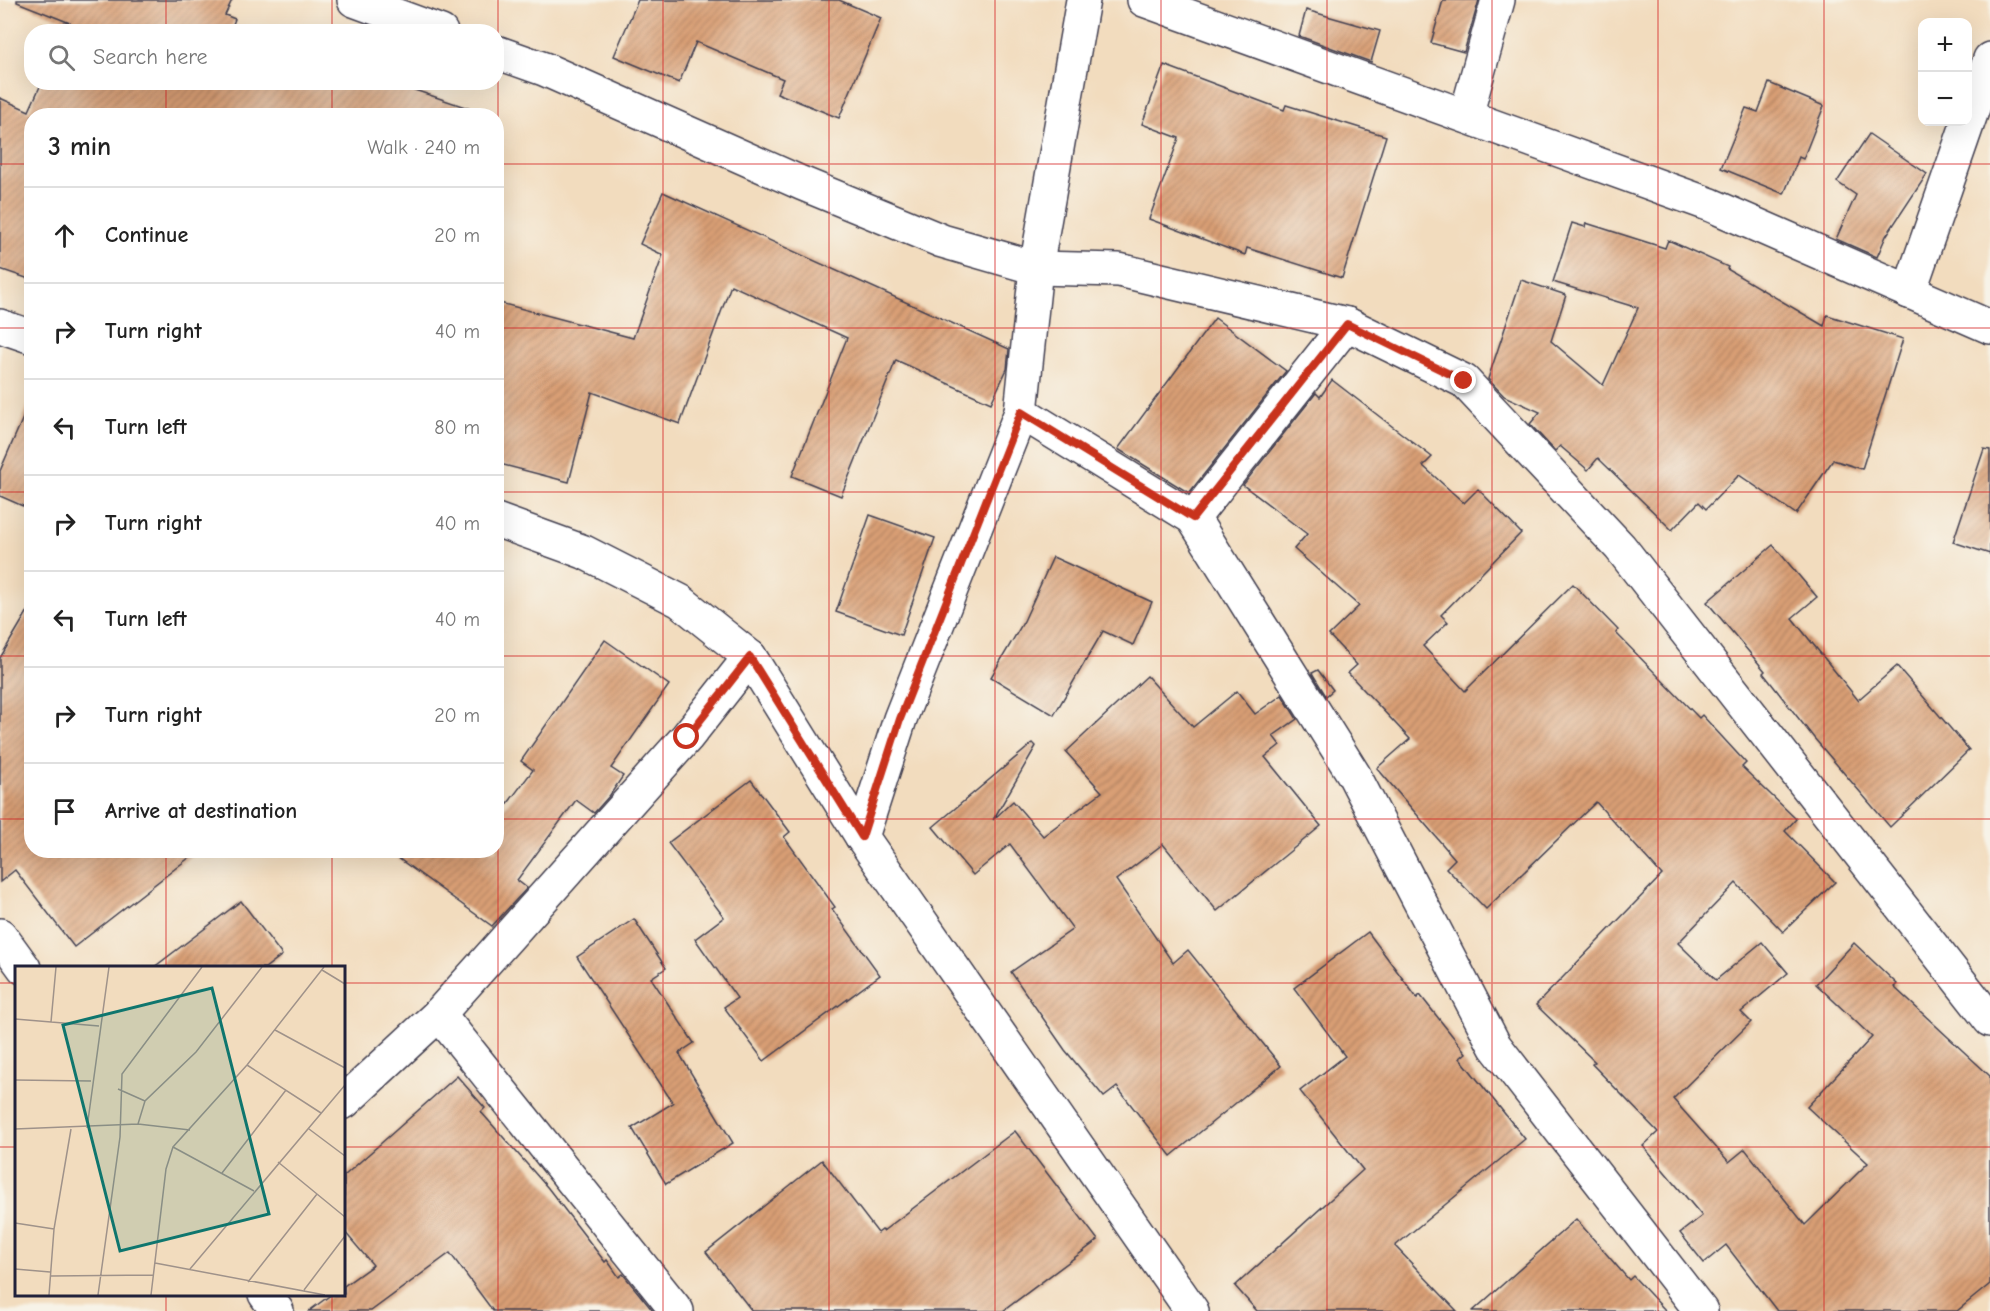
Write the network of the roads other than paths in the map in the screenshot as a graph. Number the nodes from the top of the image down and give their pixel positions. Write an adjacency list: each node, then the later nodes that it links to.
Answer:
1 (354, 0): 5 (street)
2 (1083, 0): 9 (street)
3 (1144, 0): 8 (street)
4 (1498, 0): 8 (street)
5 (419, 24)
6 (504, 55): 9 (street)
7 (1990, 59): 10 (street)
8 (1466, 116): 10 (street)
9 (1036, 268): 11 (street); 15 (street)
10 (1909, 292): 13 (street)
11 (1347, 324): 16 (street); 23 (street)
12 (0, 326): 14 (street)
13 (1990, 327)
14 (24, 334)
15 (1021, 412): 16 (street); 19 (street)
16 (1193, 518): 29 (street)
17 (504, 523): 18 (street)
18 (750, 657): 19 (street); 22 (street)
19 (862, 837): 28 (street)
20 (0, 935): 21 (street)
21 (23, 966)
22 (439, 1014): 24 (street); 27 (street)
23 (1990, 1020)
24 (345, 1101)
25 (266, 1296): 26 (street)
26 (277, 1311)
27 (677, 1311)
28 (1192, 1311)
29 (1701, 1311)

